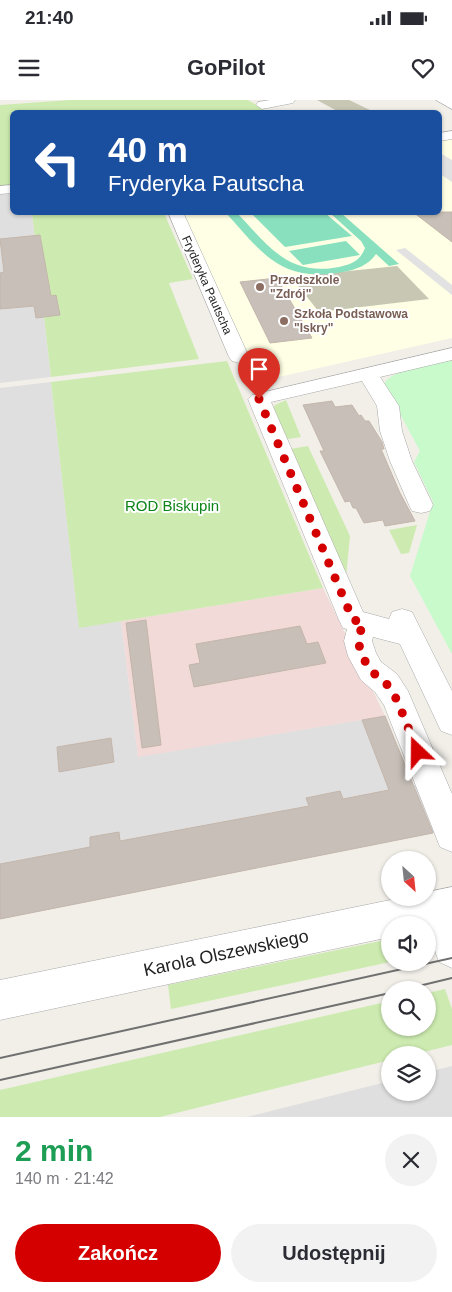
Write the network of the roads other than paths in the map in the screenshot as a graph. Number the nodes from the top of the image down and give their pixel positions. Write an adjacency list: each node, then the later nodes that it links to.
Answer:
1 (289, 100): 3 (street)
2 (442, 100): 4 (street)
3 (258, 102): 5 (street)
4 (452, 105)
5 (272, 110)
6 (176, 215): 8 (street, Fryderyka Pautscha)
7 (452, 354): 9 (street)
8 (240, 357)
9 (368, 374): 10 (street); 11 (street)
10 (421, 505)
11 (342, 595): 12 (street); 13 (street)
12 (363, 622): 13 (street); 15 (street)
13 (410, 636): 14 (street)
14 (452, 722)
15 (452, 836)
16 (445, 907): 17 (street); 18 (street, Karola Olszewskiego)
17 (452, 949)
18 (0, 1000)

